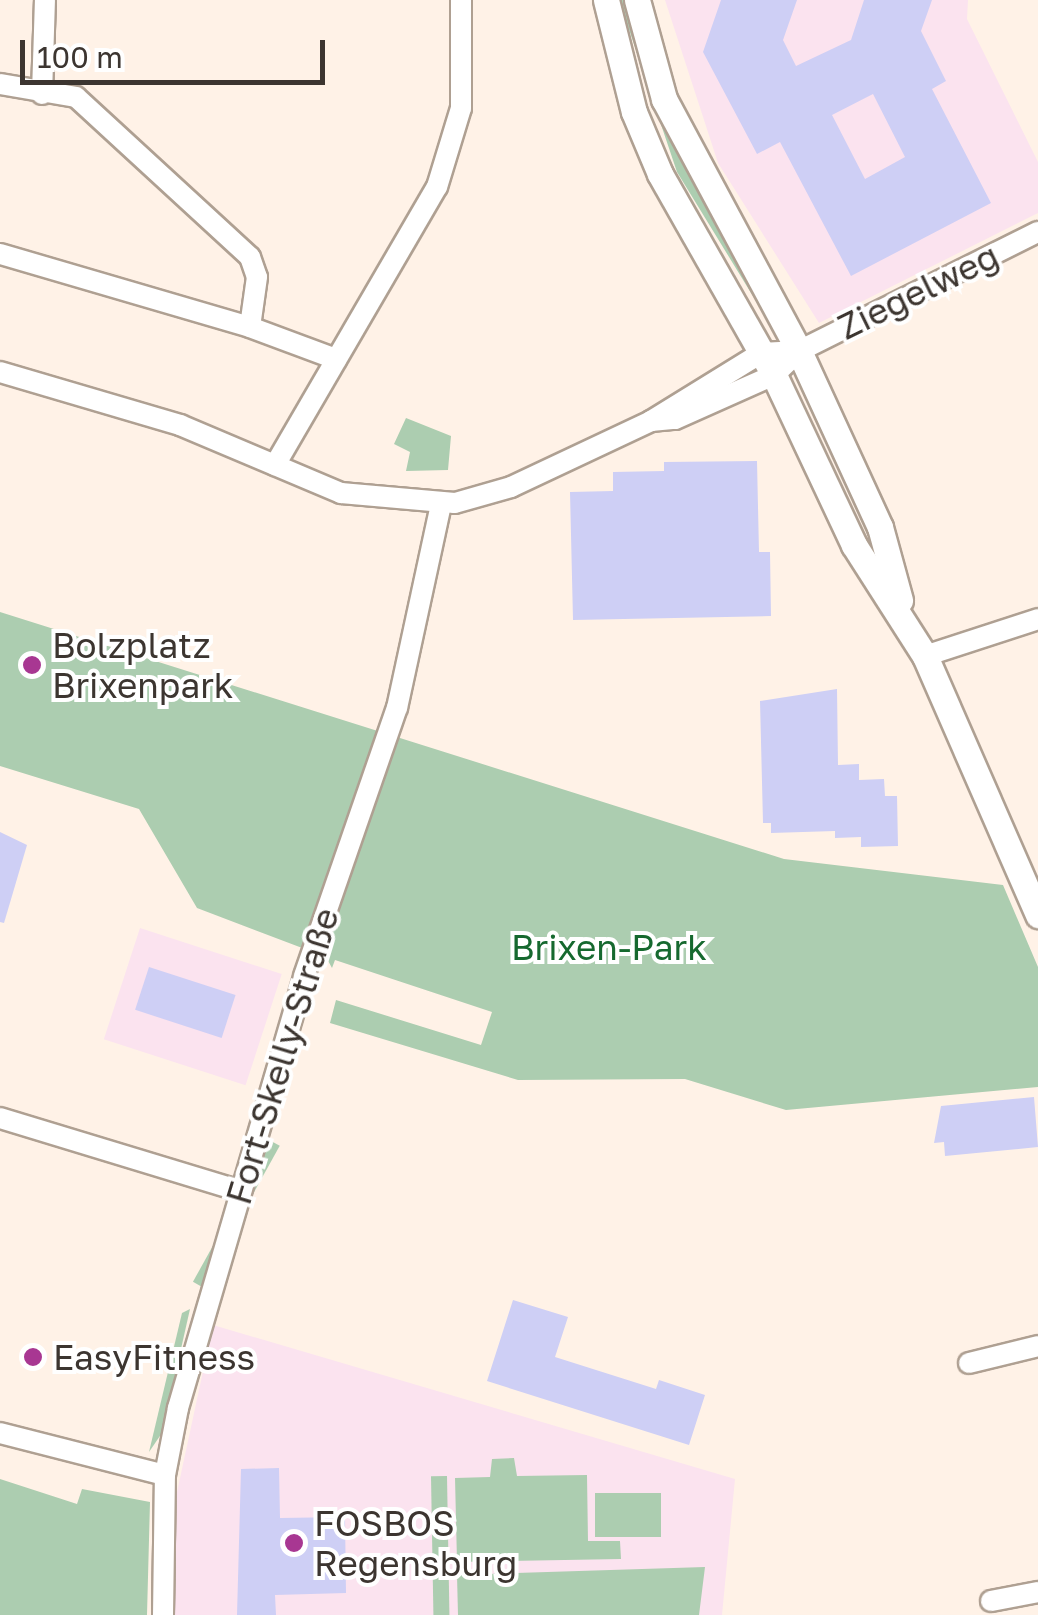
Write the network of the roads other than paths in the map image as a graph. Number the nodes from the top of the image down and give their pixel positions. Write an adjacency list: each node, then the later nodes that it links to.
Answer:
1 (46, 0): 6 (street)
2 (461, 0): 11 (street)
3 (606, 0): 12 (street)
4 (637, 0): 10 (street)
5 (0, 84): 6 (street)
6 (42, 94): 9 (street)
7 (1038, 232): 10 (street, Ziegelweg)
8 (0, 254): 9 (street)
9 (250, 326): 11 (street)
10 (799, 351): 12 (street); 17 (street)
11 (336, 359): 14 (street)
12 (768, 364): 15 (street); 17 (street)
13 (0, 372): 14 (street)
14 (275, 466): 15 (street)
15 (441, 504): 21 (street, Fort-Skelly-Straße)
16 (1038, 618): 18 (street)
17 (905, 620): 18 (street)
18 (925, 656): 19 (street)
19 (1038, 916)
20 (0, 1118): 21 (street)
21 (242, 1191): 25 (street, Fort-Skelly-Straße)
22 (1038, 1346): 23 (street)
23 (969, 1363)
24 (0, 1433): 25 (street)
25 (164, 1475): 28 (street, Fort-Skelly-Straße)
26 (1038, 1592): 27 (street)
27 (991, 1601)
28 (163, 1615)

